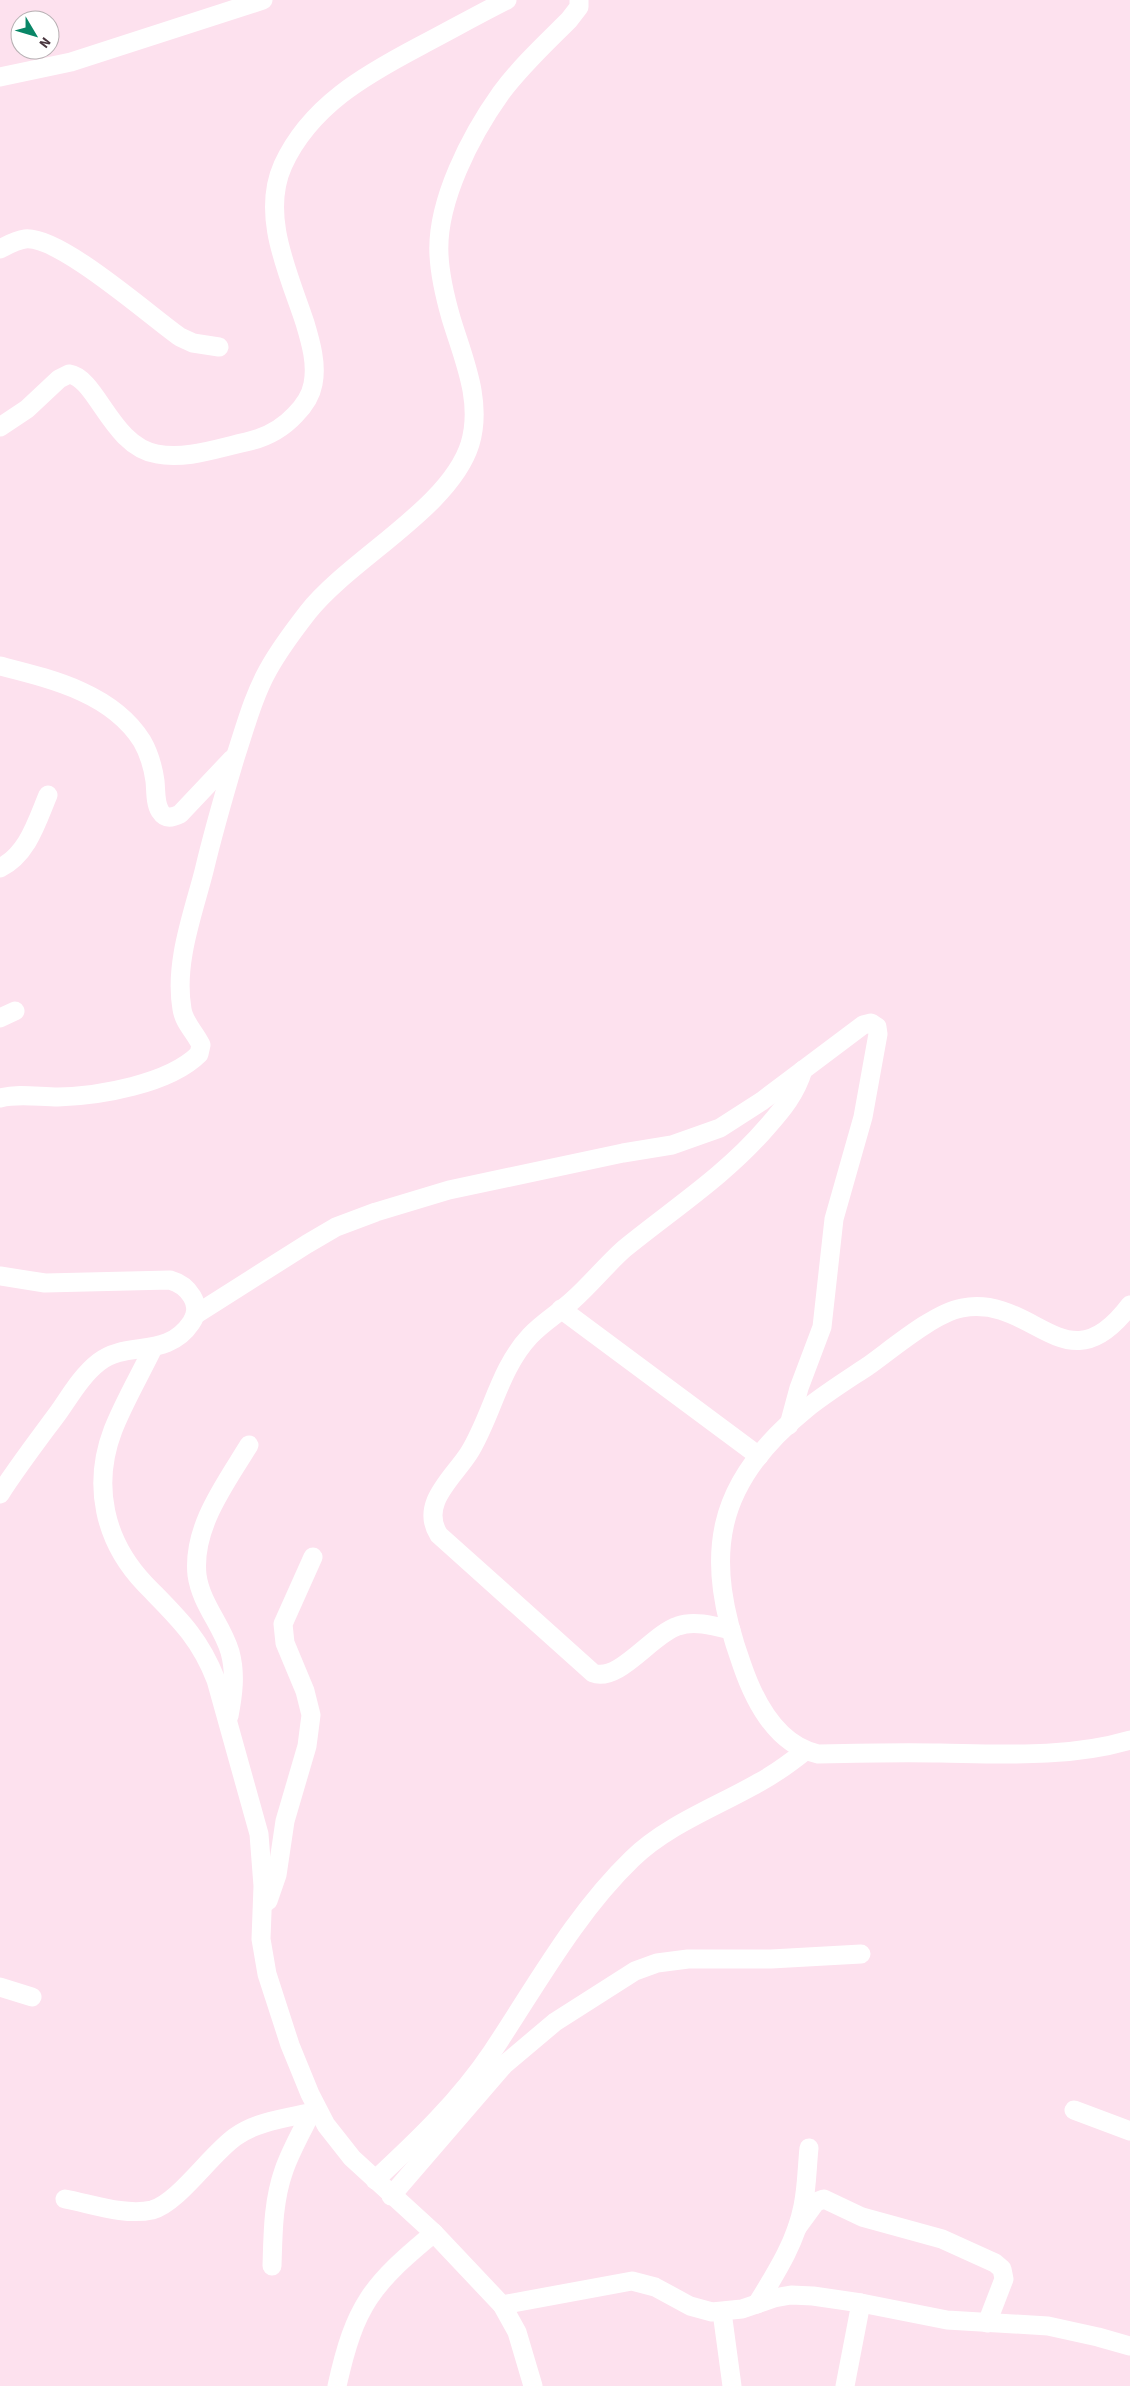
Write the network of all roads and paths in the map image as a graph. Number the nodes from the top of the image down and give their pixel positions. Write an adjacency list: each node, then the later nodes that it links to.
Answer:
1 (264, 0): 4 (street)
2 (506, 0): 7 (street)
3 (579, 0): 9 (street)
4 (0, 77)
5 (0, 249): 6 (street)
6 (220, 347)
7 (0, 427)
8 (0, 666): 9 (street)
9 (236, 754): 13 (street)
10 (48, 795): 11 (street)
11 (0, 868)
12 (803, 1070): 16 (street); 17 (street); 19 (street)
13 (0, 1098)
14 (0, 1276): 17 (street)
15 (1130, 1305): 19 (street)
16 (562, 1309): 21 (street); 24 (street)
17 (195, 1315): 18 (street)
18 (153, 1348): 22 (street); 25 (street)
19 (789, 1425): 21 (street)
20 (248, 1445): 25 (street)
21 (759, 1456): 24 (street)
22 (0, 1494)
23 (313, 1557): 28 (street)
24 (731, 1630): 27 (street)
25 (228, 1719): 28 (street)
26 (1130, 1740): 27 (street)
27 (805, 1751): 36 (street)
28 (262, 1914): 33 (street)
29 (861, 1954): 37 (street)
30 (0, 1987): 31 (street)
31 (32, 1997)
32 (1074, 2110): 34 (street)
33 (314, 2112): 36 (street); 38 (street); 41 (street)
34 (1130, 2131)
35 (809, 2148): 39 (street)
36 (375, 2180): 37 (street)
37 (391, 2196): 40 (street)
38 (65, 2199)
39 (797, 2228): 43 (street); 46 (street)
40 (434, 2233): 44 (street); 48 (street)
41 (272, 2266)
42 (861, 2303): 43 (street); 46 (street); 51 (street)
43 (757, 2304): 45 (street)
44 (502, 2305): 45 (street); 49 (street)
45 (722, 2312): 50 (street)
46 (987, 2323): 47 (street)
47 (1130, 2346)
48 (337, 2386)
49 (533, 2386)
50 (732, 2386)
51 (845, 2386)

